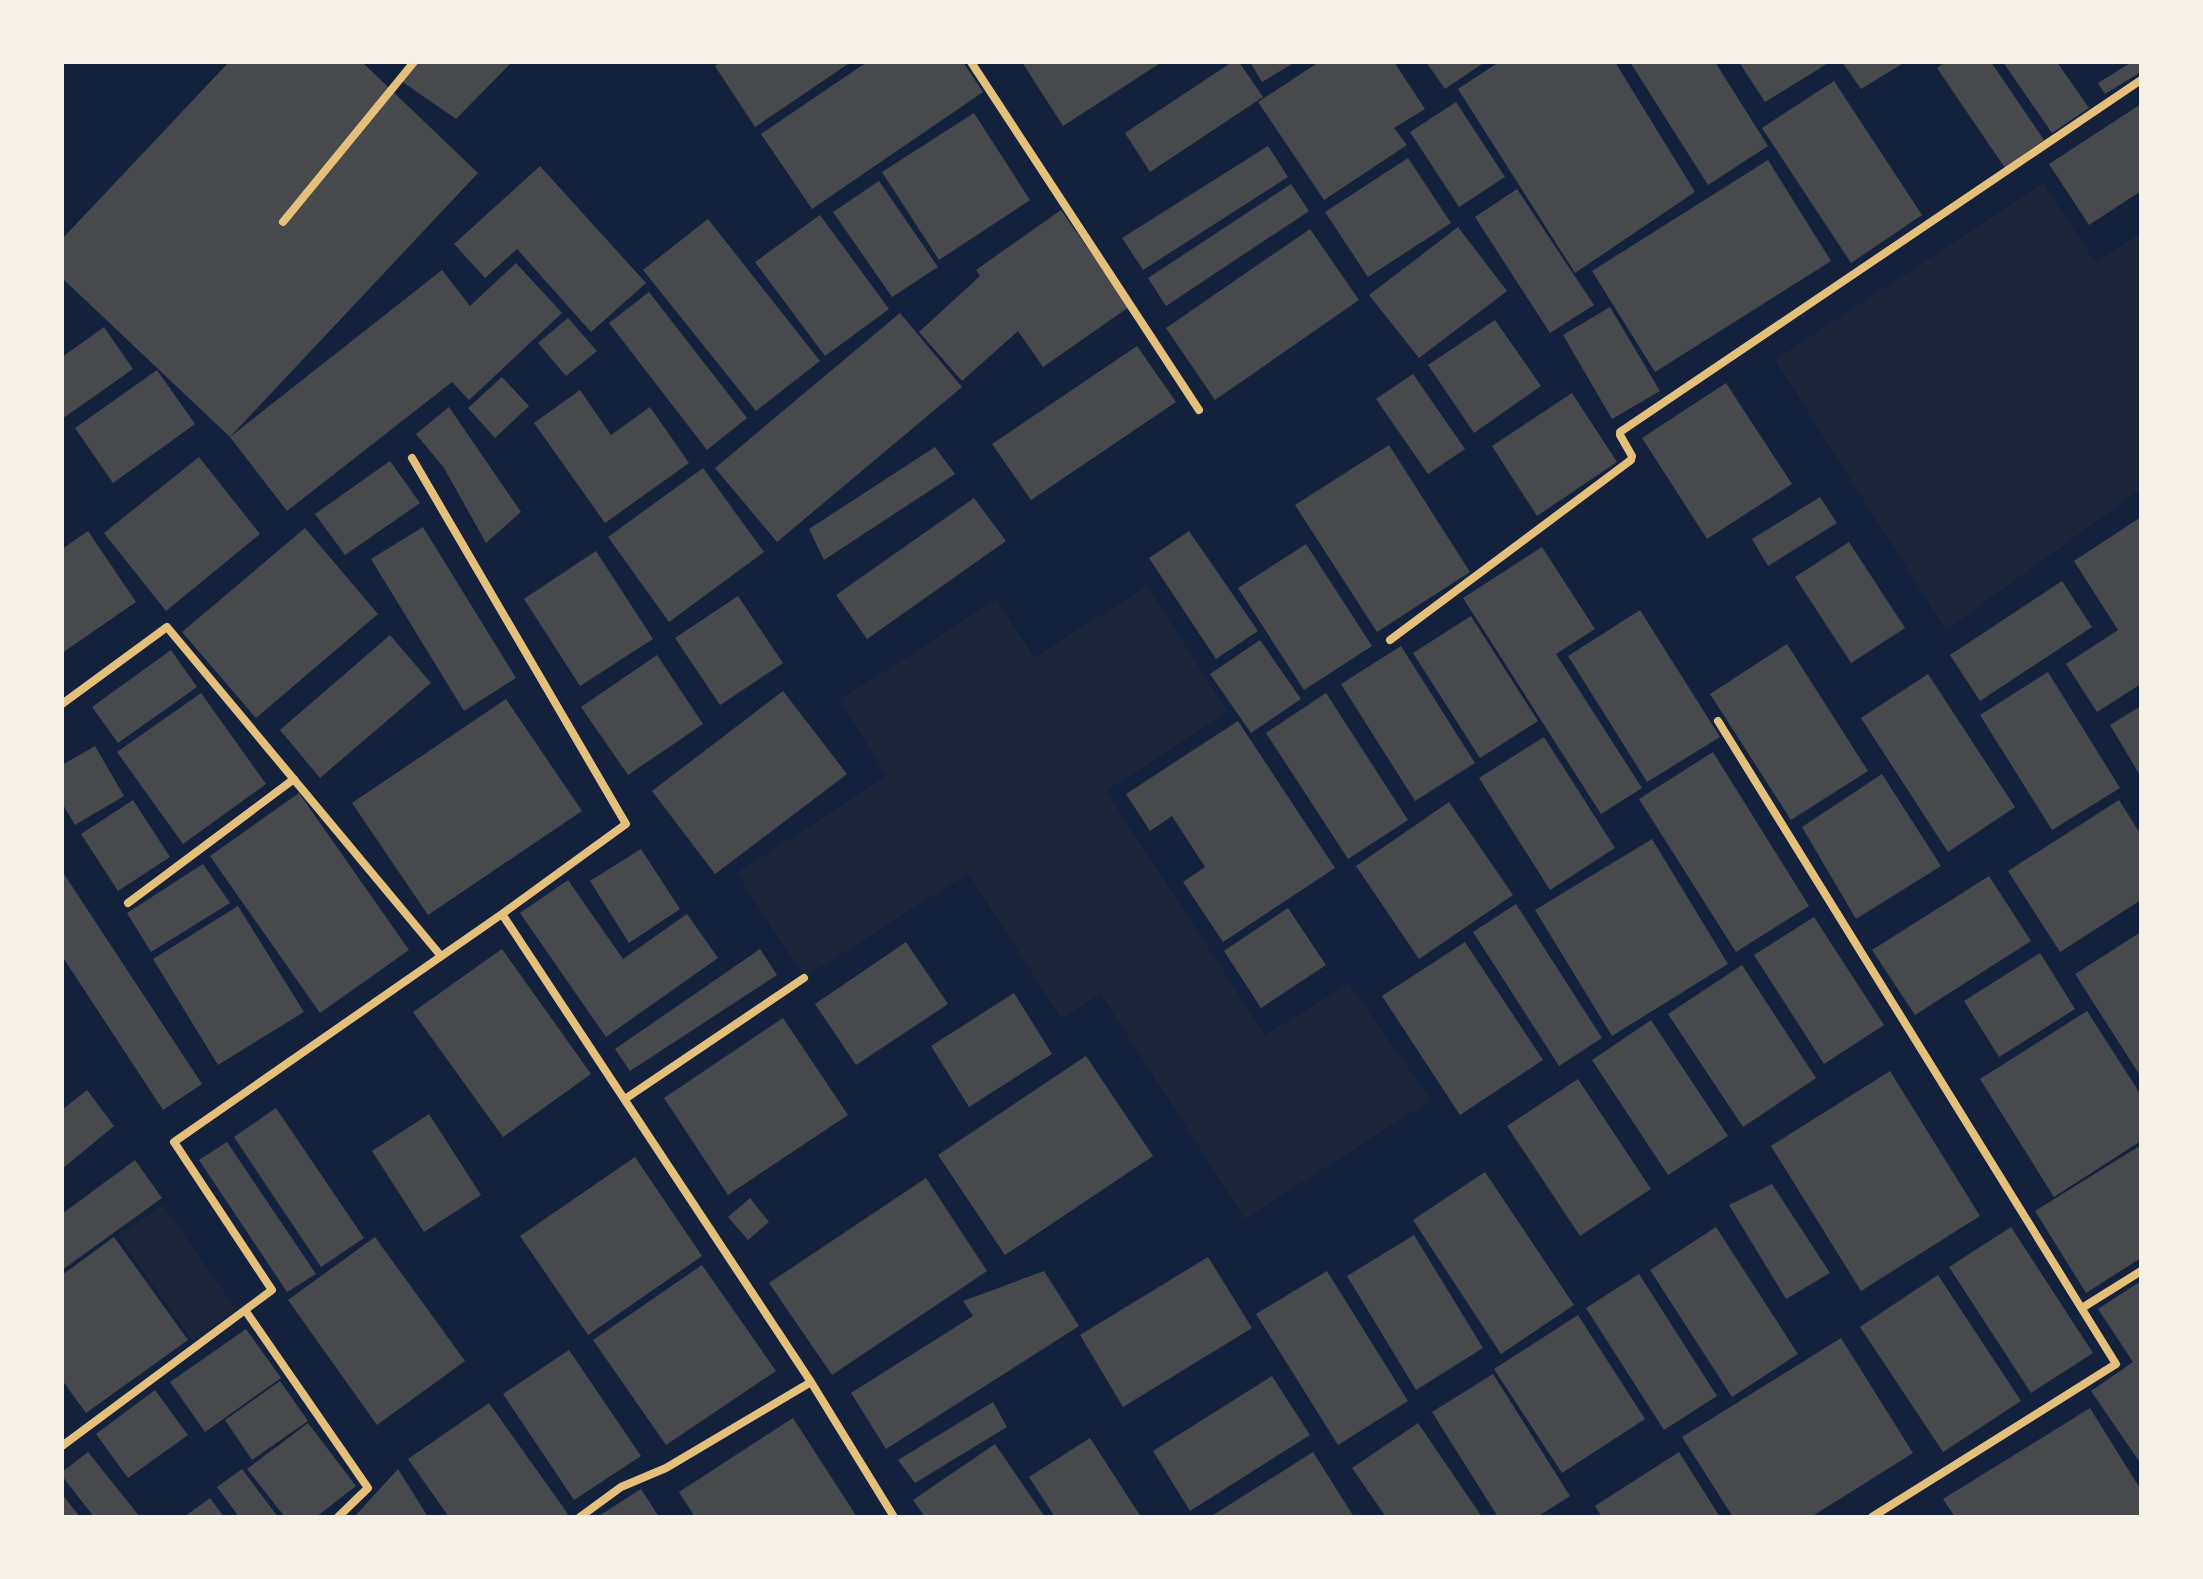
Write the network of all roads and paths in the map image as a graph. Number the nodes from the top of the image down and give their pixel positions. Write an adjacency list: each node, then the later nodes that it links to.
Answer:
1 (414, 62): 4 (street)
2 (971, 62): 5 (street)
3 (2141, 80): 7 (street)
4 (283, 222)
5 (1199, 410)
6 (412, 458): 12 (street)
7 (1390, 640)
8 (62, 704): 10 (street)
9 (1718, 721): 17 (street)
10 (294, 779): 11 (street); 13 (street)
11 (128, 903)
12 (502, 914): 13 (street); 15 (street)
13 (441, 956): 18 (street)
14 (804, 978): 15 (street)
15 (625, 1099): 19 (street)
16 (2141, 1271): 17 (street)
17 (2082, 1308): 24 (street)
18 (245, 1310): 20 (street); 21 (street)
19 (811, 1382): 22 (street); 23 (street)
20 (62, 1446)
21 (338, 1517)
22 (580, 1517)
23 (894, 1517)
24 (1872, 1517)

